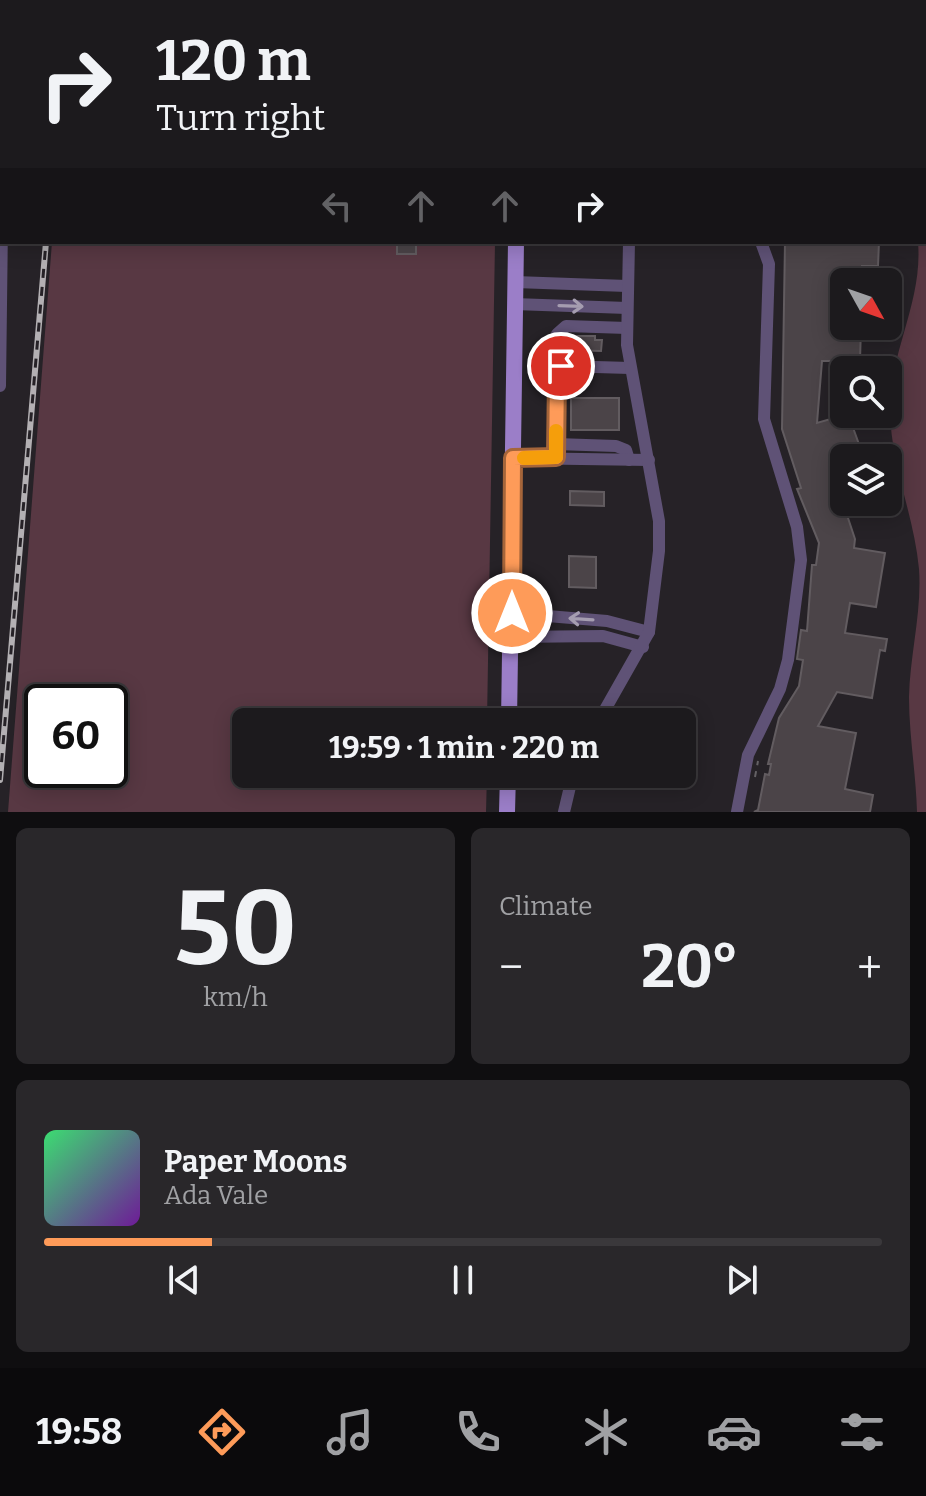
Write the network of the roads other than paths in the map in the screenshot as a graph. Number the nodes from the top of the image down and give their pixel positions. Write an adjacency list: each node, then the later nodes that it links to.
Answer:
1 (2, 244): 14 (street)
2 (516, 244): 7 (main road)
3 (629, 244): 8 (street)
4 (762, 244): 6 (street)
5 (771, 244): 6 (street)
6 (769, 264): 28 (street)
7 (515, 282): 8 (street); 9 (main road)
8 (627, 286): 10 (street)
9 (514, 304): 10 (street, one-way to 10); 16 (main road)
10 (627, 308): 11 (street)
11 (627, 328): 12 (street); 13 (street)
12 (561, 366): 13 (street); 15 (street)
13 (630, 368): 17 (street)
14 (0, 386)
15 (556, 451): 16 (street); 17 (street)
16 (513, 458): 18 (main road)
17 (649, 460): 19 (street)
18 (512, 613): 19 (street, one-way to 18); 20 (main road)
19 (649, 632): 21 (street)
20 (512, 637): 21 (street); 22 (main road)
21 (643, 647): 23 (street)
22 (509, 708)
23 (606, 708)
24 (508, 788): 26 (main road)
25 (570, 788): 27 (street)
26 (507, 812)
27 (564, 812)
28 (737, 812)

